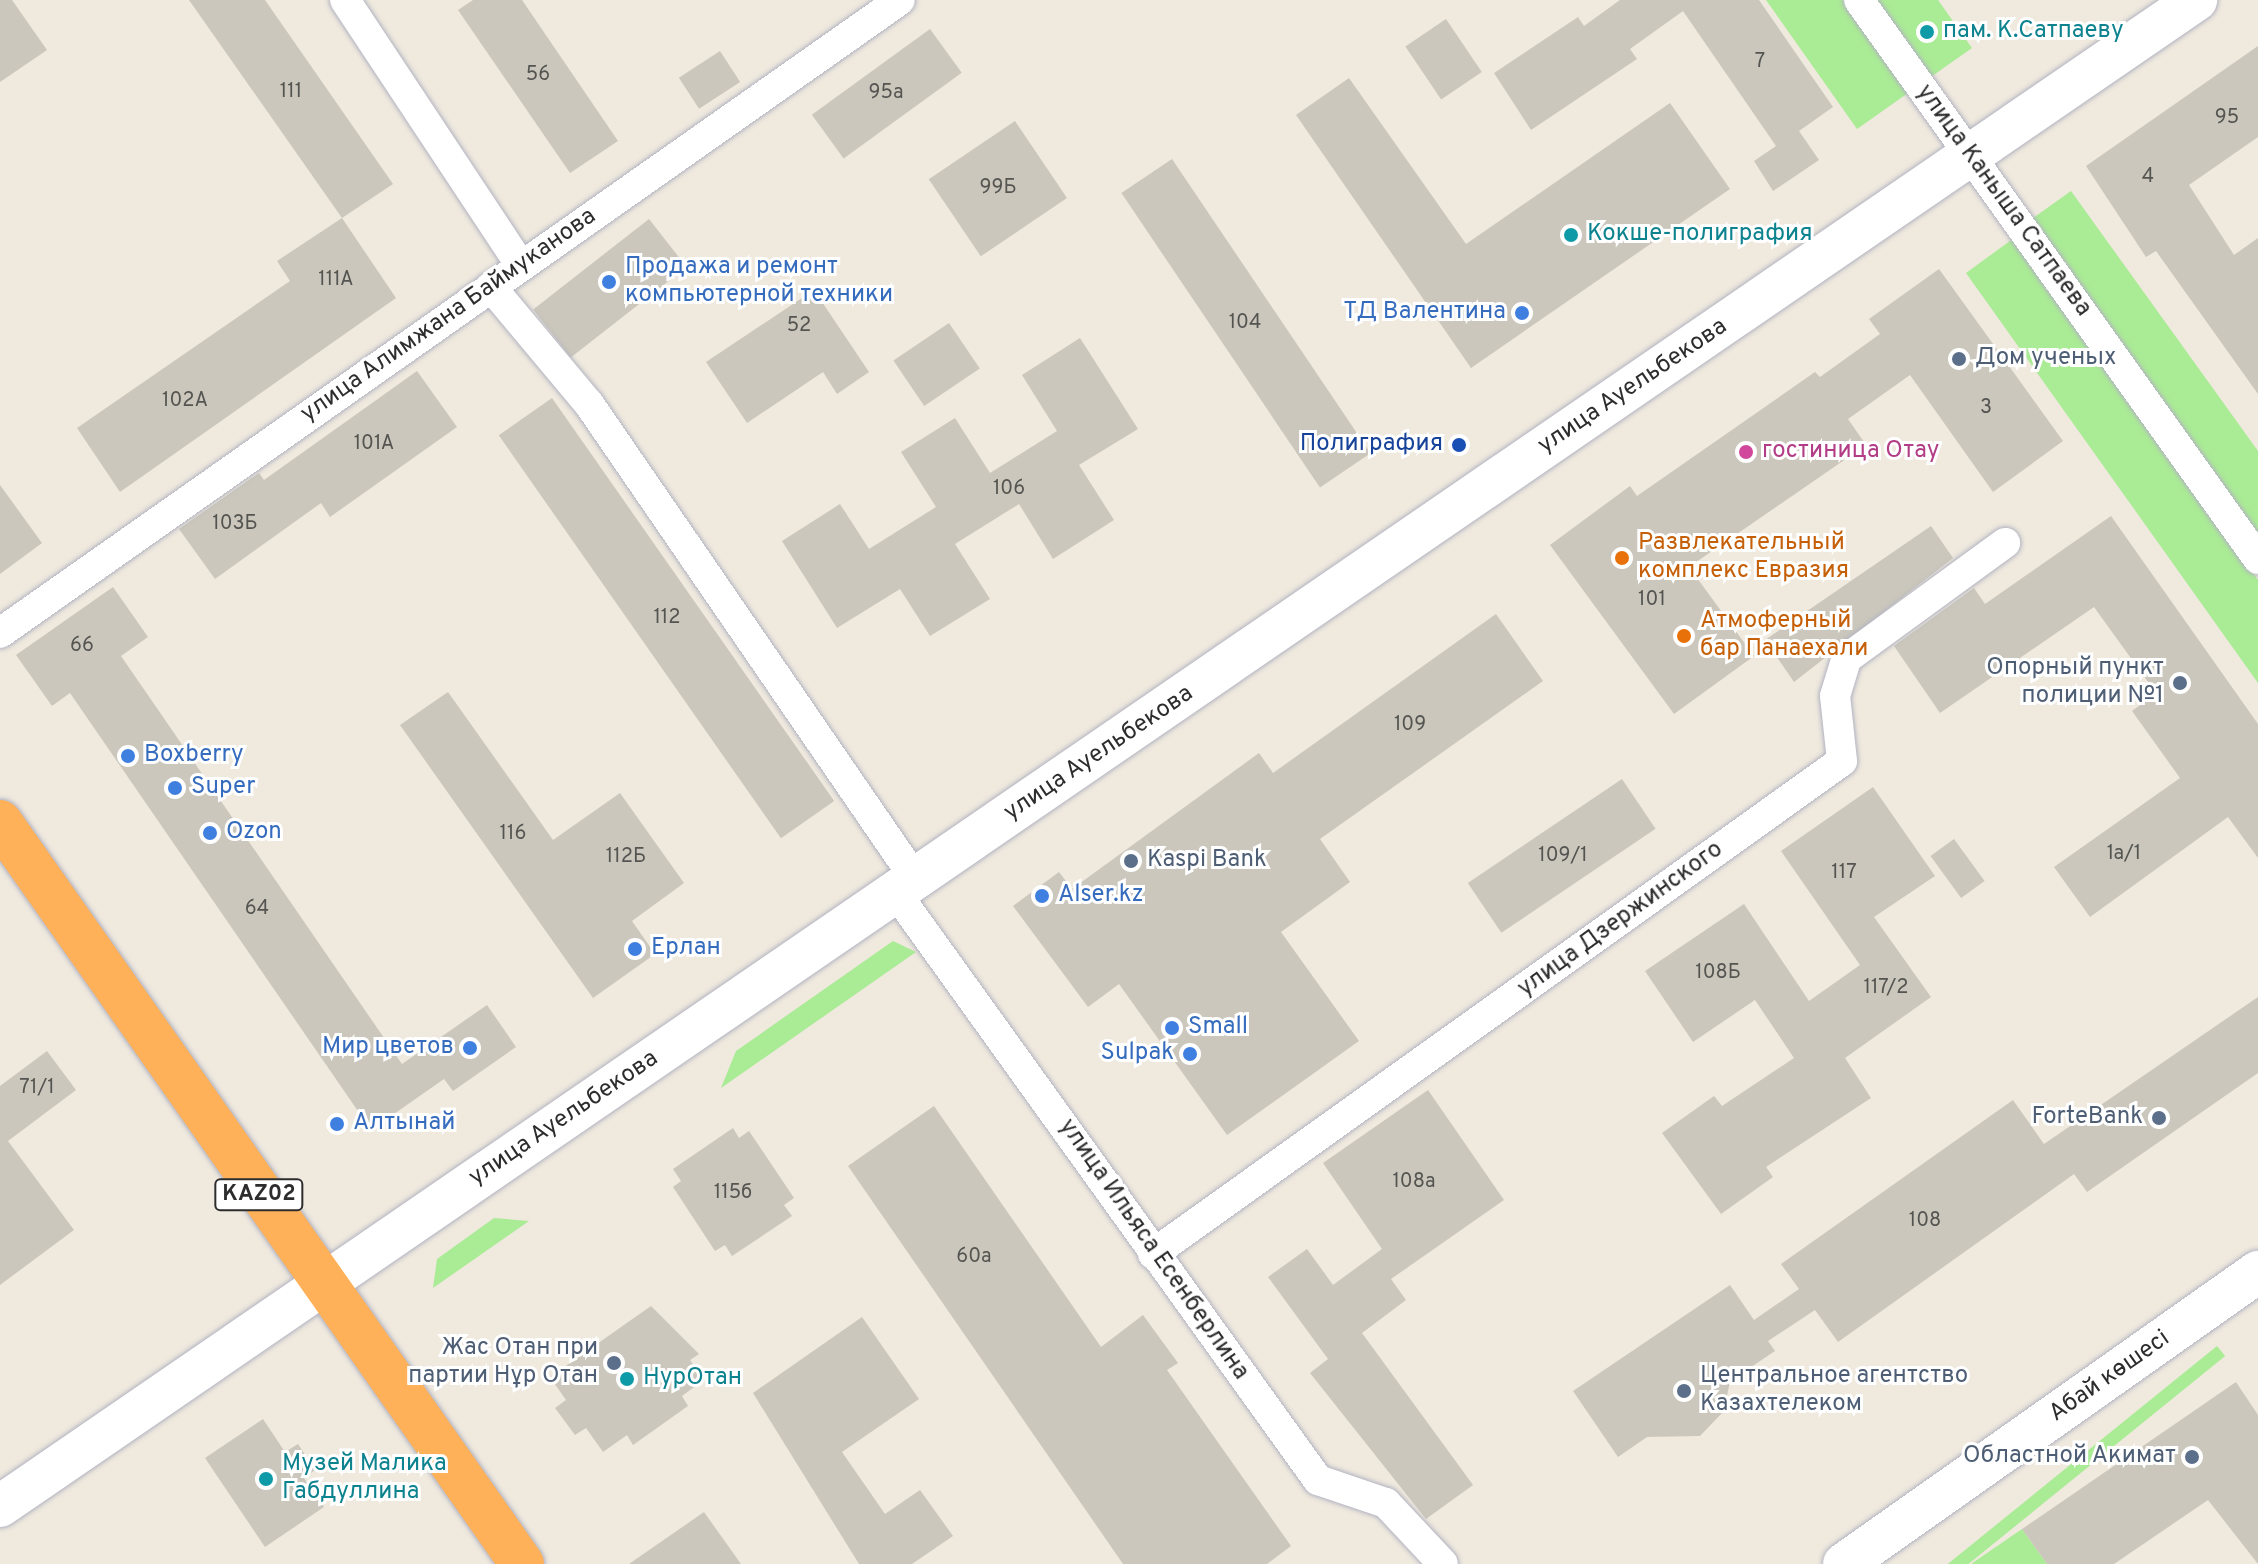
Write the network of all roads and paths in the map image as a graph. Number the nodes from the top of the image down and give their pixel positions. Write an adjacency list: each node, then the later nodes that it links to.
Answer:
1 (345, 0): 6 (street)
2 (900, 0): 6 (street, улица Алимжана Баймуканова)
3 (1859, 0): 5 (street, улица Каныша Сатпаева)
4 (2196, 0): 5 (street, улица Ауельбекова)
5 (1971, 158): 9 (street, улица Каныша Сатпаева); 12 (street, улица Ауельбекова)
6 (521, 266): 7 (street, улица Алимжана Баймуканова)
7 (491, 287): 10 (street, улица Алимжана Баймуканова); 12 (street, улица Ильяса Есенберлина)
8 (2005, 543): 13 (street, улица Дзержинского)
9 (2258, 559)
10 (0, 633)
11 (0, 822): 15 (highway, KАZ02)
12 (906, 887): 13 (street, улица Ильяса Есенберлина); 15 (street, улица Ауельбекова)
13 (1153, 1254): 18 (street, улица Ильяса Есенберлина)
14 (2258, 1272): 19 (street, Абай көшесі)
15 (320, 1285): 16 (street, улица Ауельбекова); 17 (highway, KАZ02)
16 (0, 1506)
17 (522, 1564)
18 (1443, 1564)
19 (1844, 1564)

